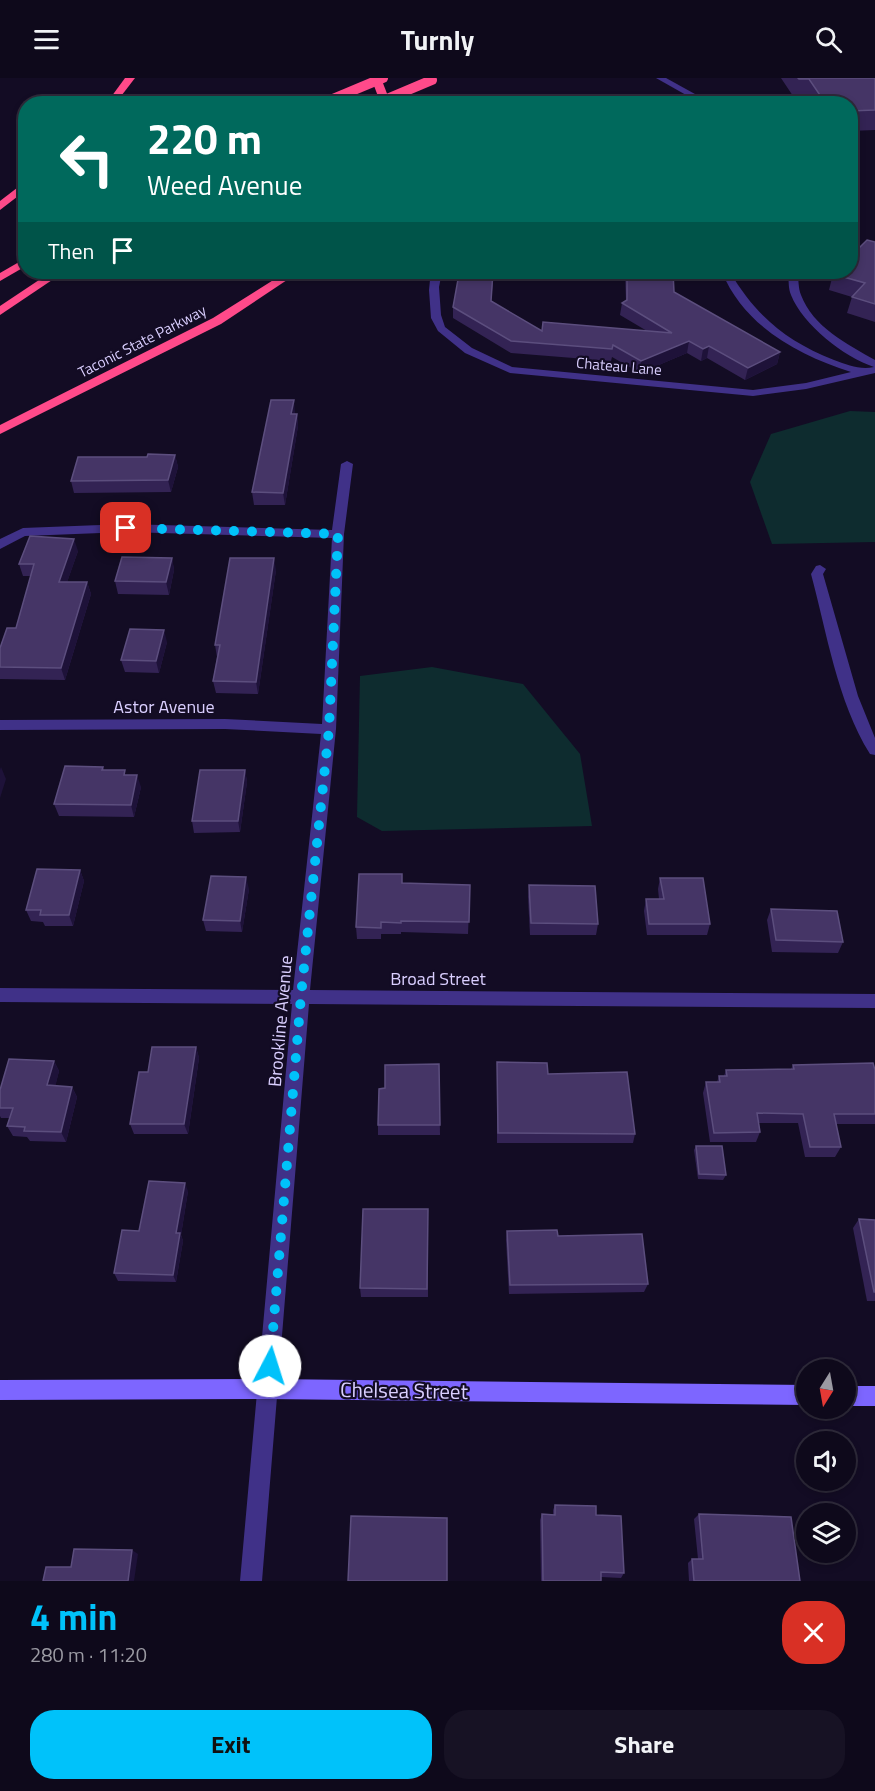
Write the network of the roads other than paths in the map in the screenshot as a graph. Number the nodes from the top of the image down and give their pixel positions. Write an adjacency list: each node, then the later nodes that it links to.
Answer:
1 (130, 78): 6 (highway)
2 (376, 78): 8 (highway)
3 (384, 78): 7 (highway, bridge)
4 (660, 78): 10 (street)
5 (435, 79): 9 (highway, bridge)
6 (116, 96)
7 (340, 96)
8 (383, 96)
9 (394, 96)
10 (694, 96)
11 (18, 191): 12 (highway)
12 (0, 207)
13 (18, 266): 14 (highway)
14 (0, 278)
15 (48, 279): 20 (highway)
16 (282, 279): 23 (highway, Taconic State Parkway)
17 (436, 279): 22 (street, Chateau Lane)
18 (729, 279): 22 (street, Chateau Lane)
19 (794, 279): 21 (street)
20 (0, 311)
21 (875, 364)
22 (870, 372)
23 (0, 430)
24 (347, 464): 25 (street, Brookline Avenue)
25 (338, 534): 26 (street); 29 (street, Brookline Avenue)
26 (0, 545)
27 (820, 569): 30 (street)
28 (0, 725): 29 (street, Astor Avenue)
29 (329, 729): 32 (street, Brookline Avenue)
30 (875, 750)
31 (0, 995): 32 (street, Broad Street)
32 (301, 996): 33 (street, Broad Street); 34 (street, Brookline Avenue)
33 (875, 1001)
34 (268, 1389): 35 (street, Chelsea Street); 36 (street, Chelsea Street); 39 (street, Brookline Avenue)
35 (0, 1390)
36 (796, 1395)
37 (856, 1396): 38 (street)
38 (875, 1396)
39 (251, 1581)

